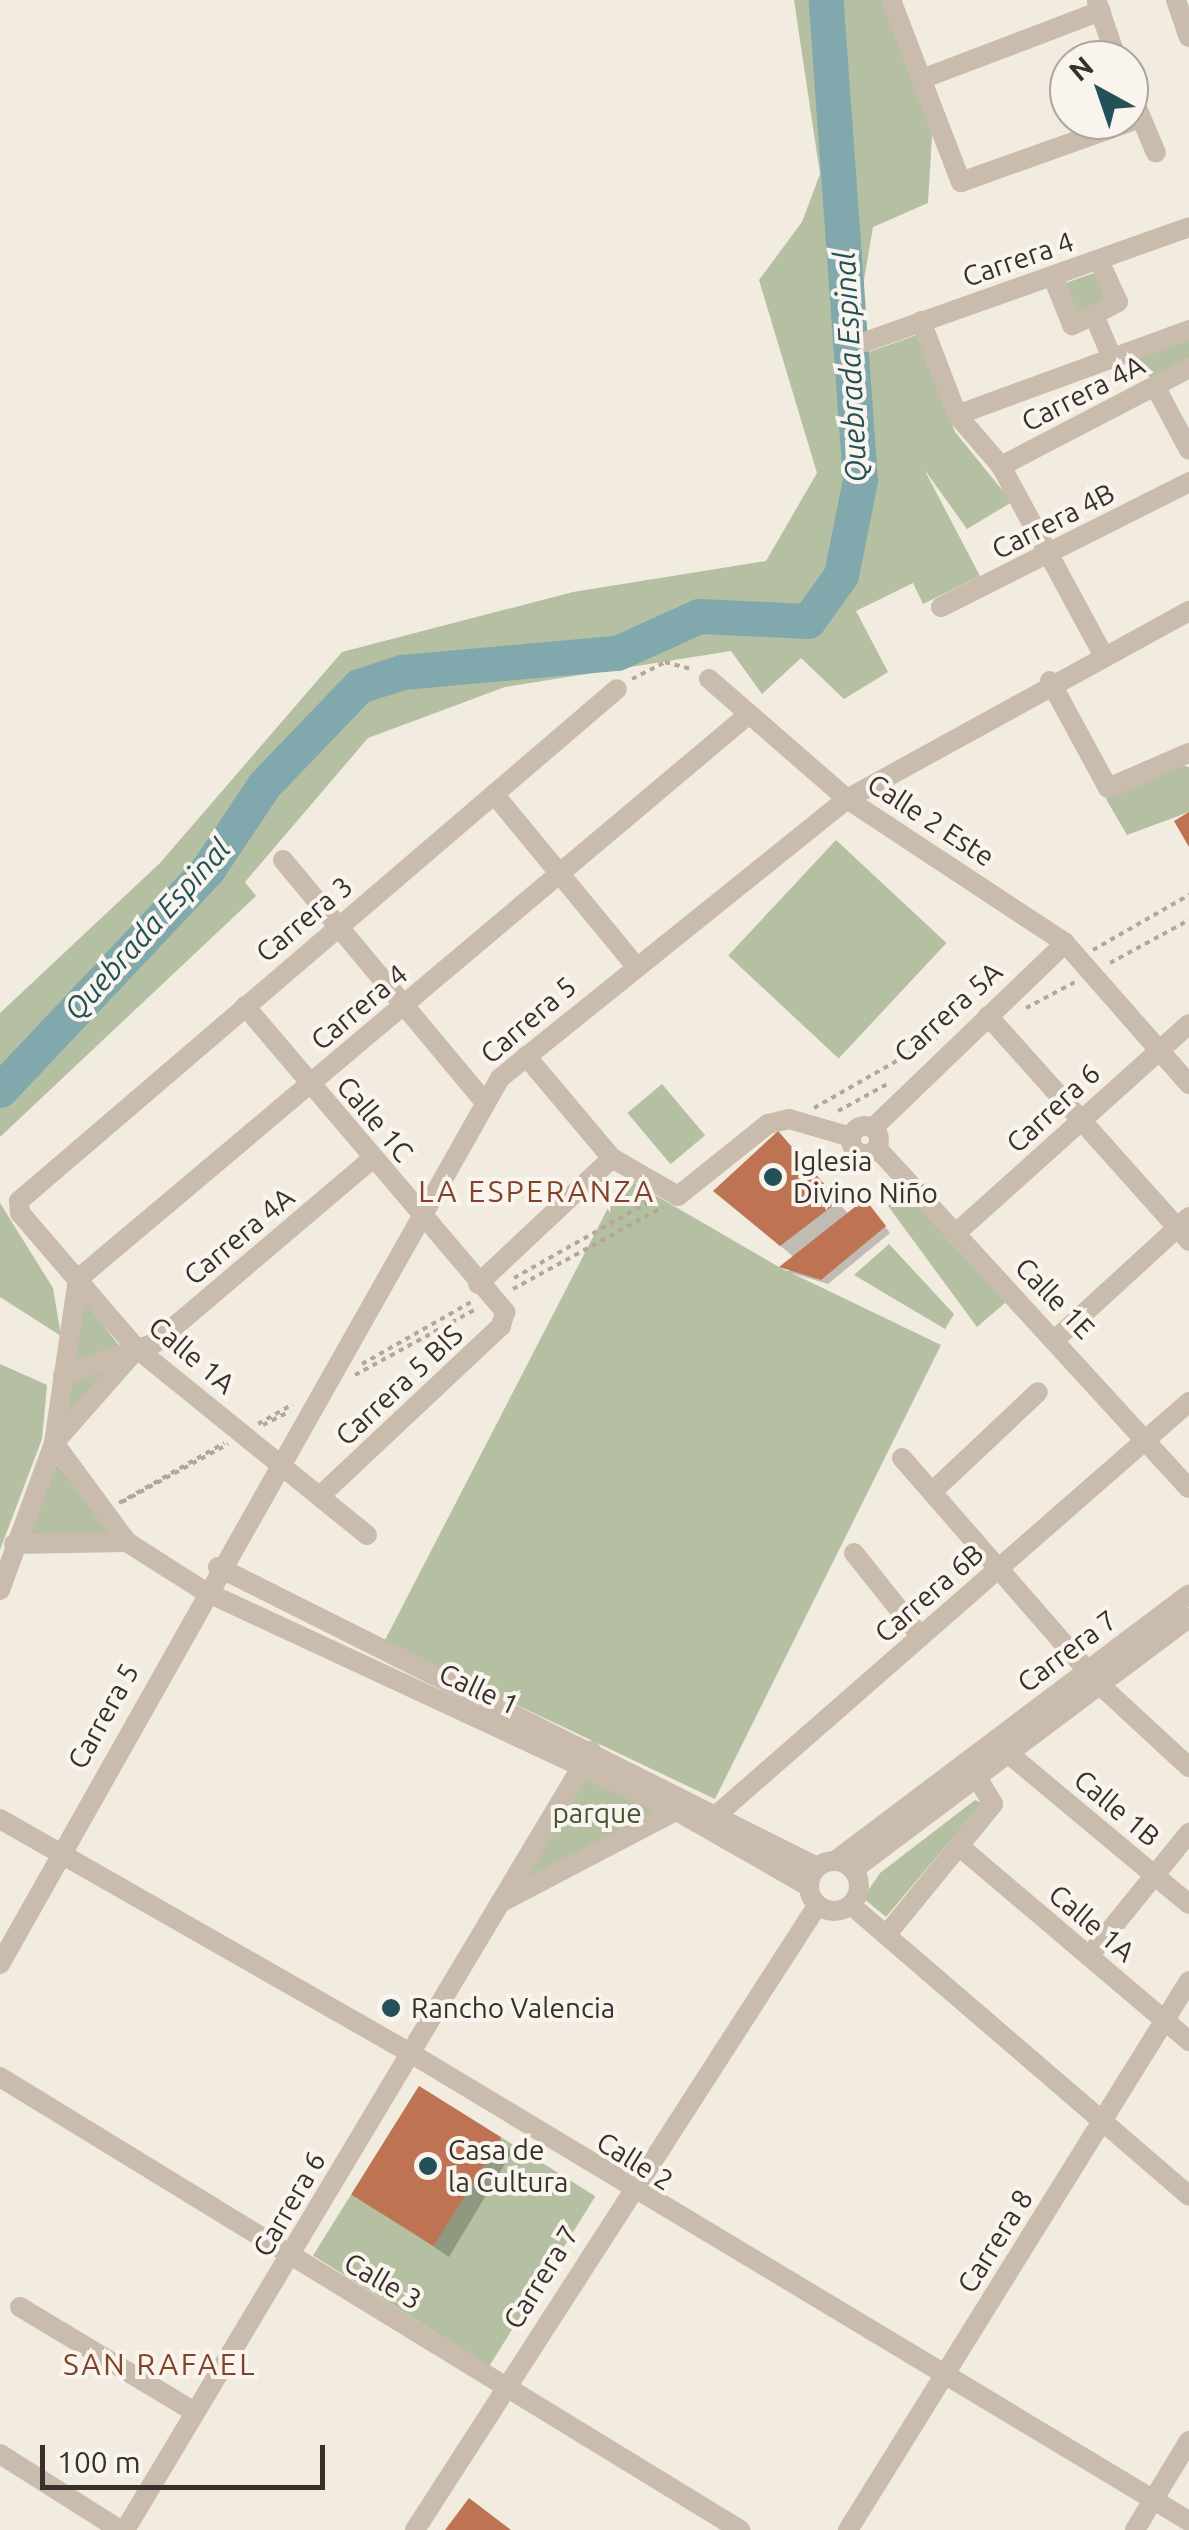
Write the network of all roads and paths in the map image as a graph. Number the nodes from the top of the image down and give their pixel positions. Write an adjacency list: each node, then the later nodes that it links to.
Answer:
1 (891, 0): 6 (street)
2 (1176, 0): 4 (street)
3 (1099, 6): 5 (street); 6 (street)
4 (1189, 37)
5 (1110, 40)
6 (927, 77): 8 (street)
7 (1149, 136): 9 (street)
8 (1079, 140)
9 (1156, 152)
10 (1189, 227): 11 (street, Carrera 4)
11 (1099, 260): 12 (street, Carrera 4); 13 (street)
12 (1054, 277): 13 (street); 14 (street, Carrera 4)
13 (1094, 315): 17 (street)
14 (921, 321): 16 (street, Carrera 4); 20 (street)
15 (1189, 330): 17 (street)
16 (864, 342)
17 (1110, 353): 20 (street)
18 (1189, 368): 19 (street, Carrera 4A)
19 (1156, 386): 21 (street); 22 (street, Carrera 4A)
20 (957, 415): 22 (street)
21 (1189, 450)
22 (1001, 466): 24 (street)
23 (1189, 482): 24 (street, Carrera 4B)
24 (1051, 554): 25 (street, Carrera 4B); 27 (street)
25 (941, 607)
26 (1189, 611): 27 (street, Carrera 5)
27 (1102, 653): 29 (street, Carrera 5)
28 (710, 678): 30 (path); 31 (street, Calle 2 Este)
29 (1050, 682): 32 (street); 34 (street, Carrera 5)
30 (617, 689): 33 (street, Carrera 3)
31 (749, 714): 34 (street, Calle 2 Este); 36 (street, Carrera 4)
32 (1189, 753)
33 (494, 794): 36 (street); 39 (street, Carrera 3)
34 (846, 799): 40 (street, Calle 2 Este); 42 (street, Carrera 5)
35 (283, 860): 39 (street)
36 (560, 874): 42 (street); 45 (street, Carrera 4)
37 (1189, 895): 41 (path)
38 (1189, 920): 43 (path)
39 (338, 926): 45 (street); 46 (street, Carrera 3)
40 (1065, 943): 48 (street, Carrera 5A); 51 (street, Calle 2 Este)
41 (1085, 954)
42 (635, 965): 52 (street, Carrera 5)
43 (1102, 967)
44 (1085, 976): 47 (path)
45 (403, 1005): 54 (street, Carrera 4); 56 (street)
46 (245, 1006): 54 (street, Calle 1C); 63 (street, Carrera 3)
47 (1016, 1014)
48 (988, 1016): 59 (street); 60 (street, Carrera 5A)
49 (1189, 1024): 51 (street, Carrera 6)
50 (947, 1032): 57 (path)
51 (1153, 1048): 55 (street, Calle 2 Este); 59 (street, Carrera 6)
52 (526, 1056): 56 (street, Carrera 5); 61 (street)
53 (895, 1080): 58 (path)
54 (310, 1084): 62 (street, Calle 1C); 69 (street, Carrera 4)
55 (1189, 1084)
56 (482, 1100): 66 (street, Carrera 5)
57 (808, 1111)
58 (826, 1118)
59 (1082, 1122): 67 (street); 68 (street, Carrera 6)
60 (875, 1138): 65 (street); 68 (street, Calle 1E)
61 (612, 1158): 65 (street); 70 (street)
62 (372, 1160): 66 (street, Calle 1C); 73 (street, Carrera 4A)
63 (24, 1191): 69 (street, Calle 1A)
64 (652, 1200): 70 (path)
65 (674, 1200): 70 (path)
66 (420, 1212): 70 (street, Calle 1C); 83 (street, Carrera 5)
67 (1185, 1229): 72 (street)
68 (955, 1234): 72 (street, Calle 1E)
69 (78, 1279): 73 (street, Calle 1A); 74 (street)
70 (485, 1290): 71 (street, Calle 1C)
71 (505, 1312): 86 (street, Carrera 5 BIS)
72 (1058, 1338): 80 (street, Calle 1E)
73 (138, 1349): 74 (street, Carrera 4A); 81 (street, Carrera 4A); 83 (street, Calle 1A)
74 (63, 1375): 81 (street)
75 (1038, 1392): 85 (street)
76 (306, 1399): 78 (path)
77 (1189, 1402): 80 (street, Carrera 6B)
78 (254, 1428)
79 (237, 1438): 87 (path)
80 (1146, 1440): 84 (street, Calle 1E); 93 (street, Carrera 6B)
81 (54, 1443): 89 (street, Calle 1); 90 (street)
82 (902, 1458): 85 (street)
83 (281, 1462): 86 (street, Calle 1A); 92 (street, Carrera 5)
84 (1189, 1488)
85 (933, 1491): 93 (street)
86 (322, 1494): 88 (street, Calle 1A)
87 (116, 1505)
88 (367, 1535)
89 (126, 1542): 90 (street); 95 (street, Calle 1)
90 (14, 1544): 94 (street)
91 (854, 1553): 98 (street)
92 (218, 1567): 95 (street, Carrera 5); 101 (street, Calle 1)
93 (1000, 1567): 98 (street, Carrera 6B); 99 (street)
94 (0, 1590)
95 (204, 1590): 101 (street, Calle 1); 109 (street, Carrera 5)
96 (1189, 1594): 99 (street, Carrera 7)
97 (1186, 1625): 99 (street, Carrera 7)
98 (921, 1637): 106 (street, Carrera 6B)
99 (1094, 1677): 100 (street, Carrera 7); 102 (street); 110 (street, Carrera 7)
100 (1009, 1754): 103 (street, Carrera 7); 111 (street, Calle 1B)
101 (585, 1758): 104 (street, Calle 1); 113 (street, Carrera 6)
102 (1189, 1767)
103 (976, 1778): 108 (street); 110 (street, Carrera 7)
104 (685, 1805): 106 (street, Calle 1); 113 (street)
105 (0, 1819): 109 (street, Calle 2)
106 (712, 1819): 110 (street, Calle 1); 112 (street, Calle 1)
107 (1189, 1833): 111 (street)
108 (959, 1846): 117 (street); 118 (street, Calle 1A)
109 (62, 1848): 119 (street, Carrera 5); 123 (street, Calle 2)
110 (835, 1866): 112 (street); 115 (street)
111 (1154, 1875): 114 (street, Calle 1B); 118 (street)
112 (808, 1886): 116 (street)
113 (498, 1904): 123 (street, Carrera 6)
114 (1189, 1904)
115 (851, 1905): 116 (street); 117 (street)
116 (817, 1906): 126 (street, Carrera 7)
117 (887, 1934): 125 (street)
118 (1089, 1956): 121 (street, Calle 1A)
119 (0, 1964)
120 (1189, 1981): 121 (street, Carrera 8)
121 (1164, 2021): 122 (street, Calle 1A); 125 (street, Carrera 8)
122 (1189, 2042)
123 (407, 2051): 126 (street, Calle 2); 128 (street, Carrera 6)
124 (0, 2077): 128 (street, Calle 3)
125 (1102, 2120): 127 (street); 130 (street, Carrera 8)
126 (629, 2191): 130 (street, Calle 2); 131 (street, Carrera 7)
127 (1189, 2196)
128 (290, 2259): 131 (street, Calle 3); 132 (street, Carrera 6)
129 (20, 2307): 132 (street)
130 (942, 2379): 135 (street, Calle 2); 140 (street, Carrera 8)
131 (506, 2383): 138 (street, Carrera 7); 139 (street, Calle 3)
132 (195, 2412): 137 (street, Carrera 6)
133 (1189, 2441): 135 (street)
134 (0, 2454): 137 (street)
135 (1150, 2499): 136 (street, Calle 2); 141 (street)
136 (1189, 2521)
137 (122, 2530)
138 (415, 2530)
139 (740, 2530)
140 (848, 2530)
141 (1136, 2530)

